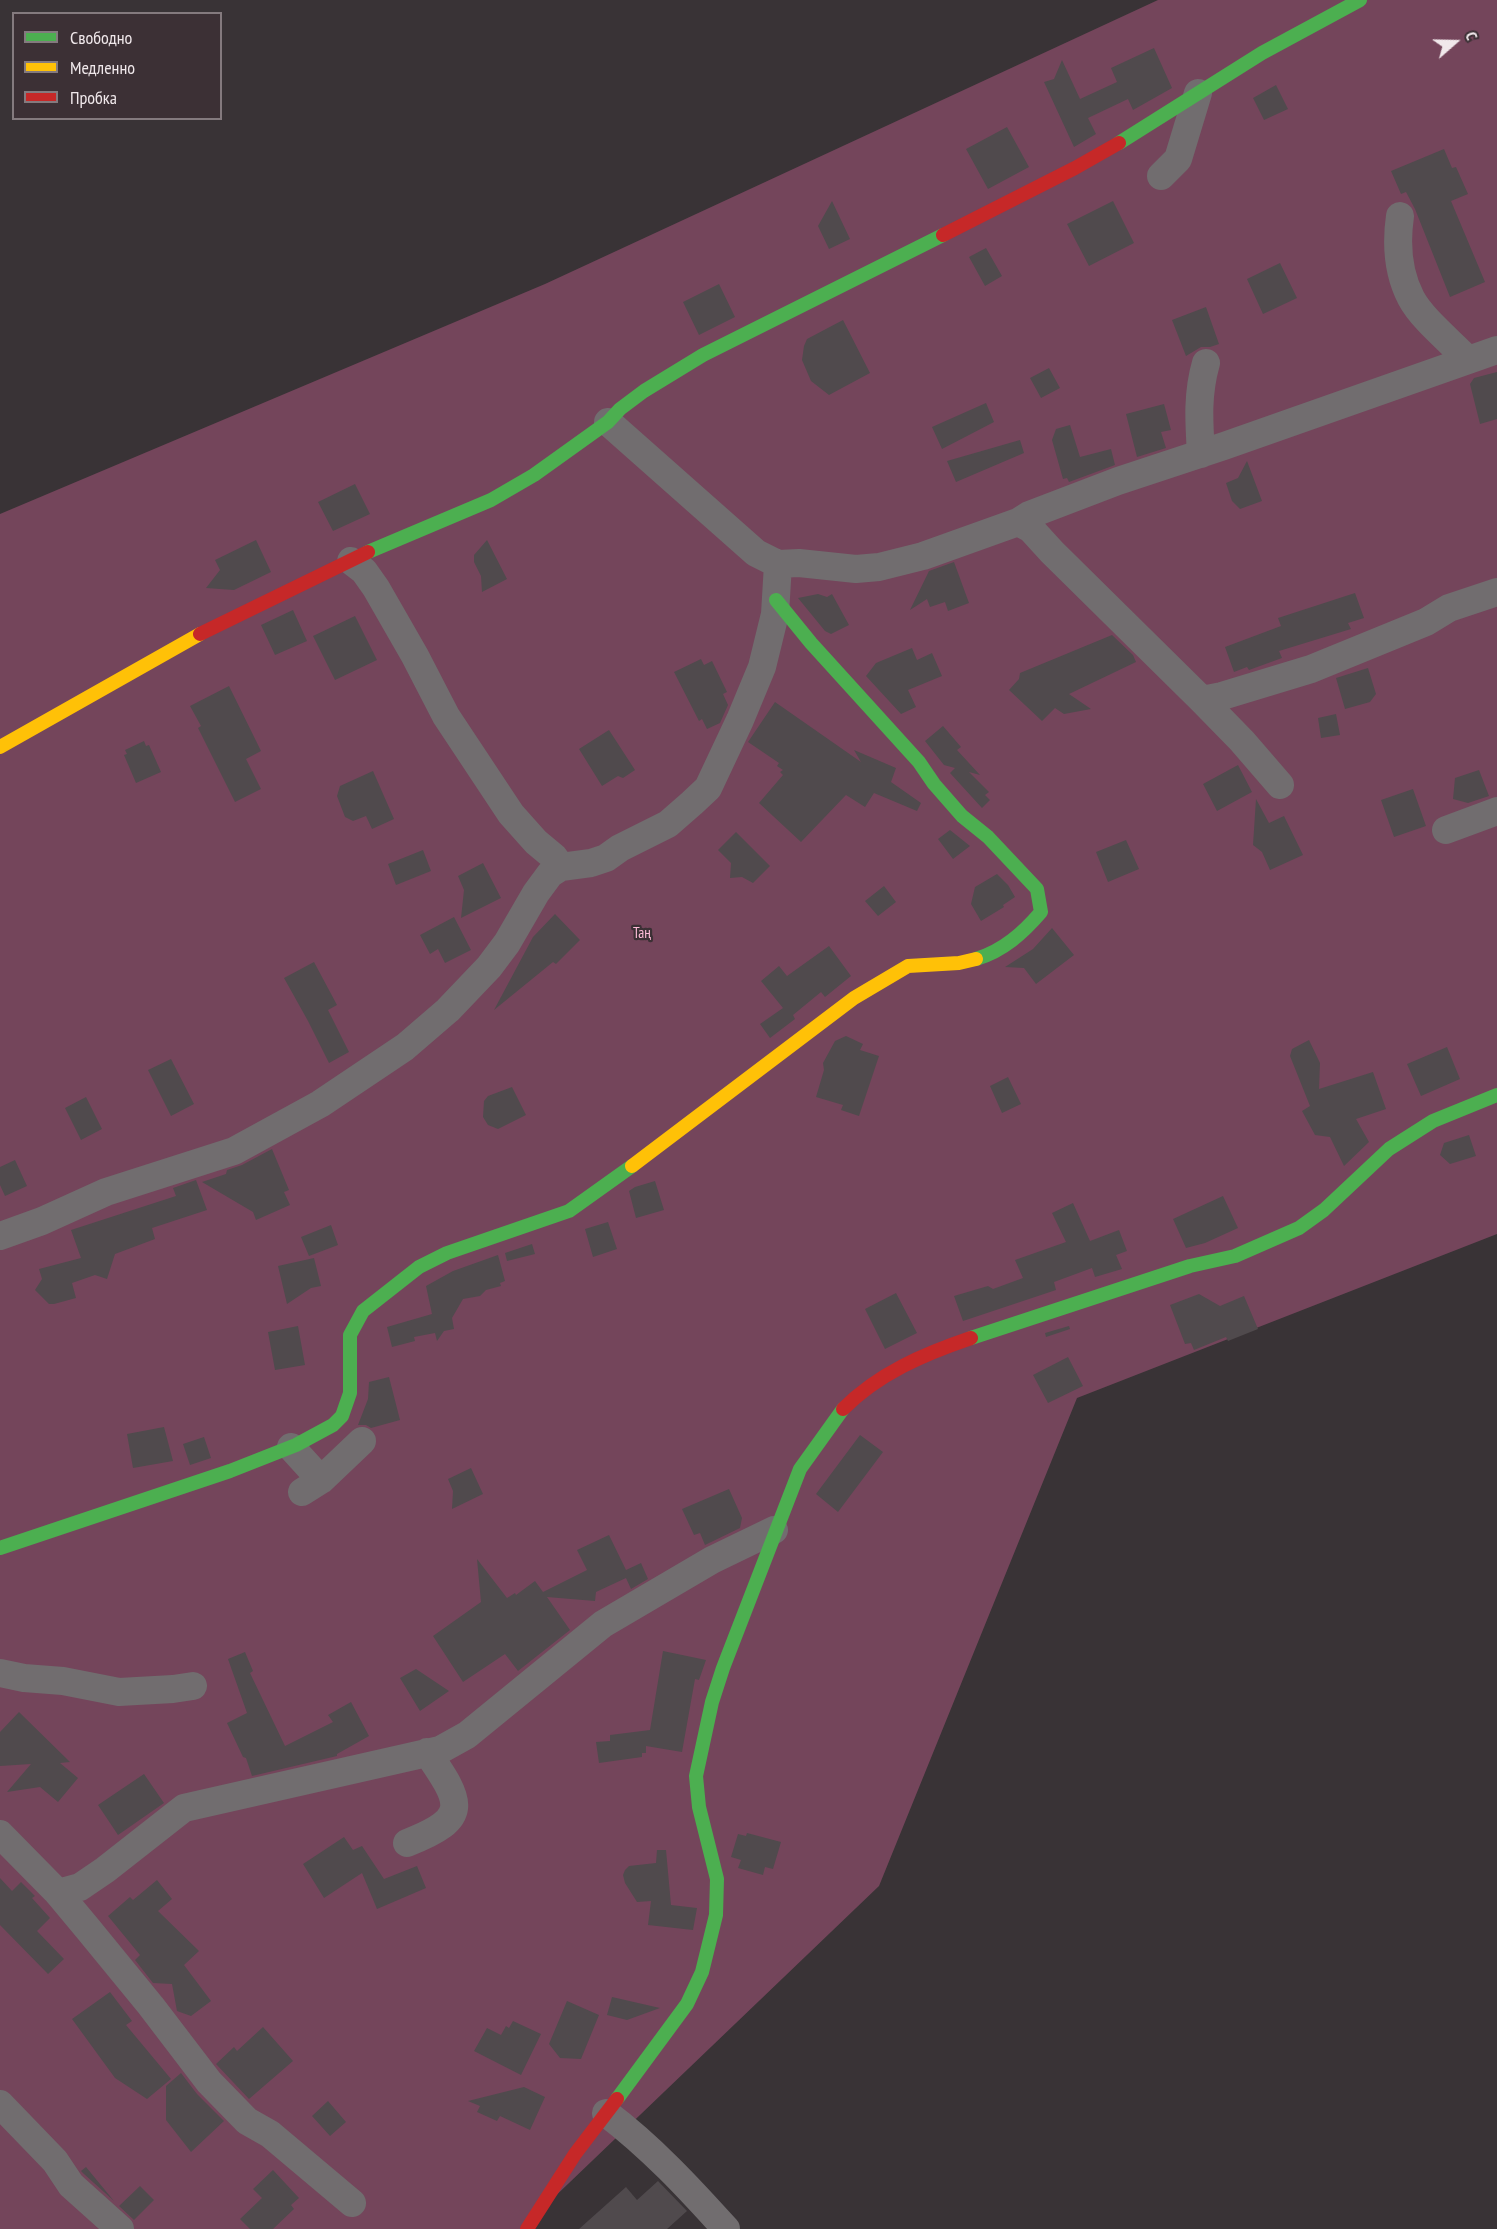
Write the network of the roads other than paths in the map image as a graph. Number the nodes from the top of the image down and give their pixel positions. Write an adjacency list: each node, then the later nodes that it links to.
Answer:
1 (1360, 0): 2 (street)
2 (1198, 93): 3 (street); 8 (street)
3 (1161, 176)
4 (1400, 216): 6 (street)
5 (1497, 350): 6 (street)
6 (1468, 360): 9 (street)
7 (1206, 363): 9 (street)
8 (608, 422): 11 (street); 12 (street)
9 (1201, 454): 10 (street)
10 (1018, 522): 12 (street); 15 (street)
11 (351, 561): 16 (street); 20 (street)
12 (778, 564): 14 (street)
13 (1497, 592): 15 (street)
14 (776, 600): 20 (street); 24 (street)
15 (1202, 700): 17 (street)
16 (0, 747)
17 (1280, 785)
18 (1497, 811): 19 (street)
19 (1446, 830)
20 (561, 867): 22 (street)
21 (1497, 1095): 25 (street)
22 (0, 1236)
23 (362, 1441): 24 (street)
24 (291, 1447): 26 (street)
25 (774, 1530): 29 (street); 34 (street)
26 (0, 1548)
27 (0, 1673): 28 (street)
28 (193, 1686)
29 (427, 1752): 31 (street); 32 (street)
30 (0, 1834): 32 (street)
31 (407, 1844)
32 (58, 1893): 35 (street)
33 (0, 2104): 36 (street)
34 (606, 2113): 37 (street); 38 (street)
35 (352, 2203)
36 (120, 2229)
37 (527, 2229)
38 (726, 2229)

